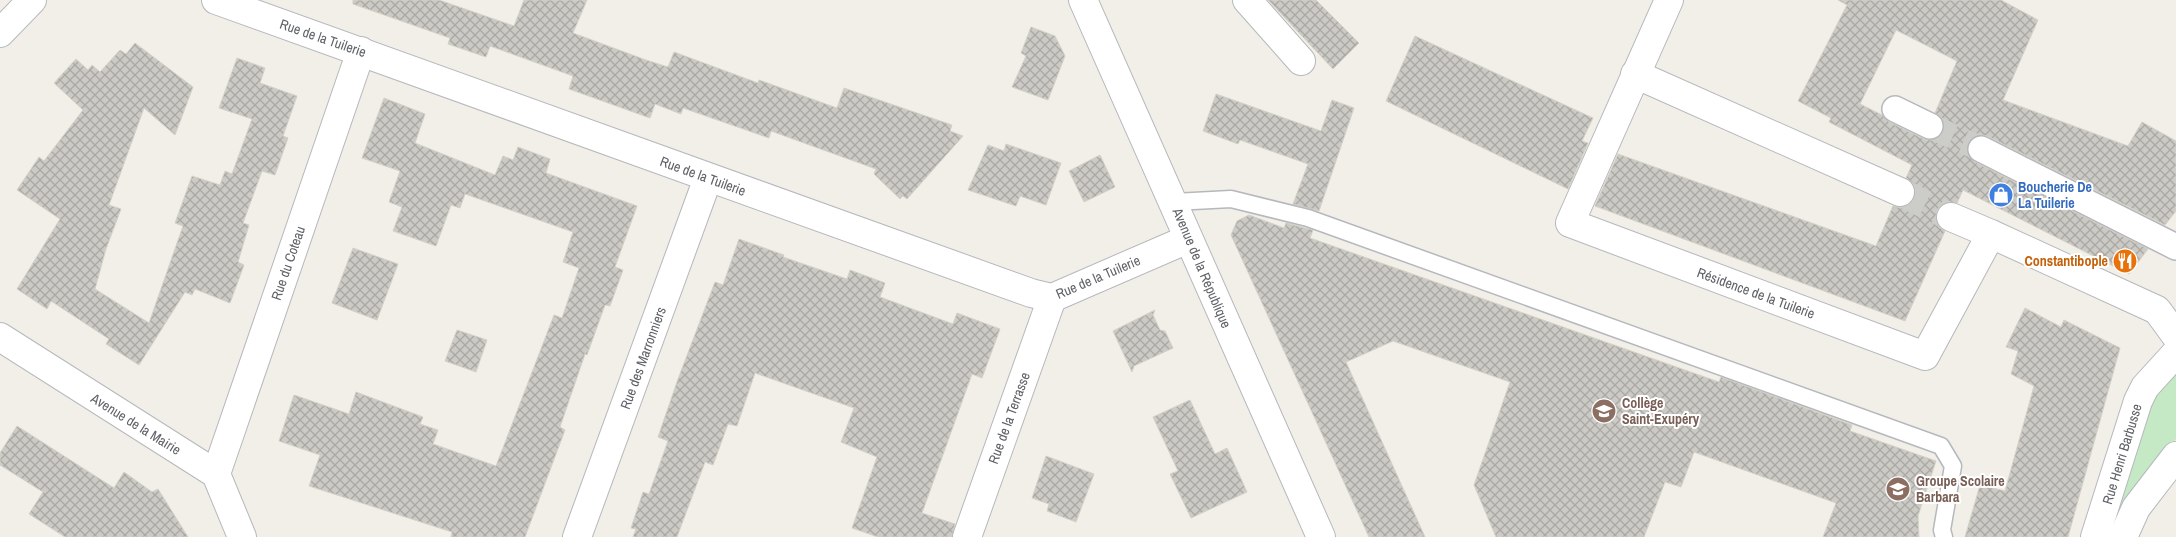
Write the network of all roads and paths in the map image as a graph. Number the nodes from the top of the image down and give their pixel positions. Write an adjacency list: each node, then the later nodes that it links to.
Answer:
1 (32, 0): 6 (street)
2 (216, 0): 7 (street, Rue de la Tuilerie)
3 (1083, 0): 15 (street, Avenue de la République)
4 (1247, 0): 8 (street)
5 (1669, 0): 9 (street, Résidence de la Tuilerie)
6 (0, 33)
7 (361, 51): 13 (street, Rue de la Tuilerie); 25 (street, Rue du Coteau)
8 (1301, 61)
9 (1635, 74): 14 (street); 17 (street, Résidence de la Tuilerie)
10 (1895, 109): 11 (street)
11 (1930, 126)
12 (1981, 149): 19 (street)
13 (708, 178): 20 (street, Rue de la Tuilerie); 27 (street, Rue des Marronniers)
14 (1900, 192)
15 (1174, 202): 18 (street, Avenue de la République); 30 (lane)
16 (1951, 217): 17 (street)
17 (1991, 234): 21 (street)
18 (1188, 239): 20 (street, Rue de la Tuilerie); 29 (street, Avenue de la République)
19 (2176, 247)
20 (1052, 298): 28 (street, Rue de la Terrasse)
21 (2176, 336)
22 (0, 337): 25 (street, Avenue de la Mairie)
23 (2176, 353): 31 (street, Rue Henri Barbusse)
24 (2176, 456): 32 (street, Rue Henri Barbusse)
25 (216, 474): 26 (street)
26 (242, 537)
27 (577, 537)
28 (966, 537)
29 (1321, 537)
30 (1944, 537)
31 (2095, 537)
32 (2124, 537)

